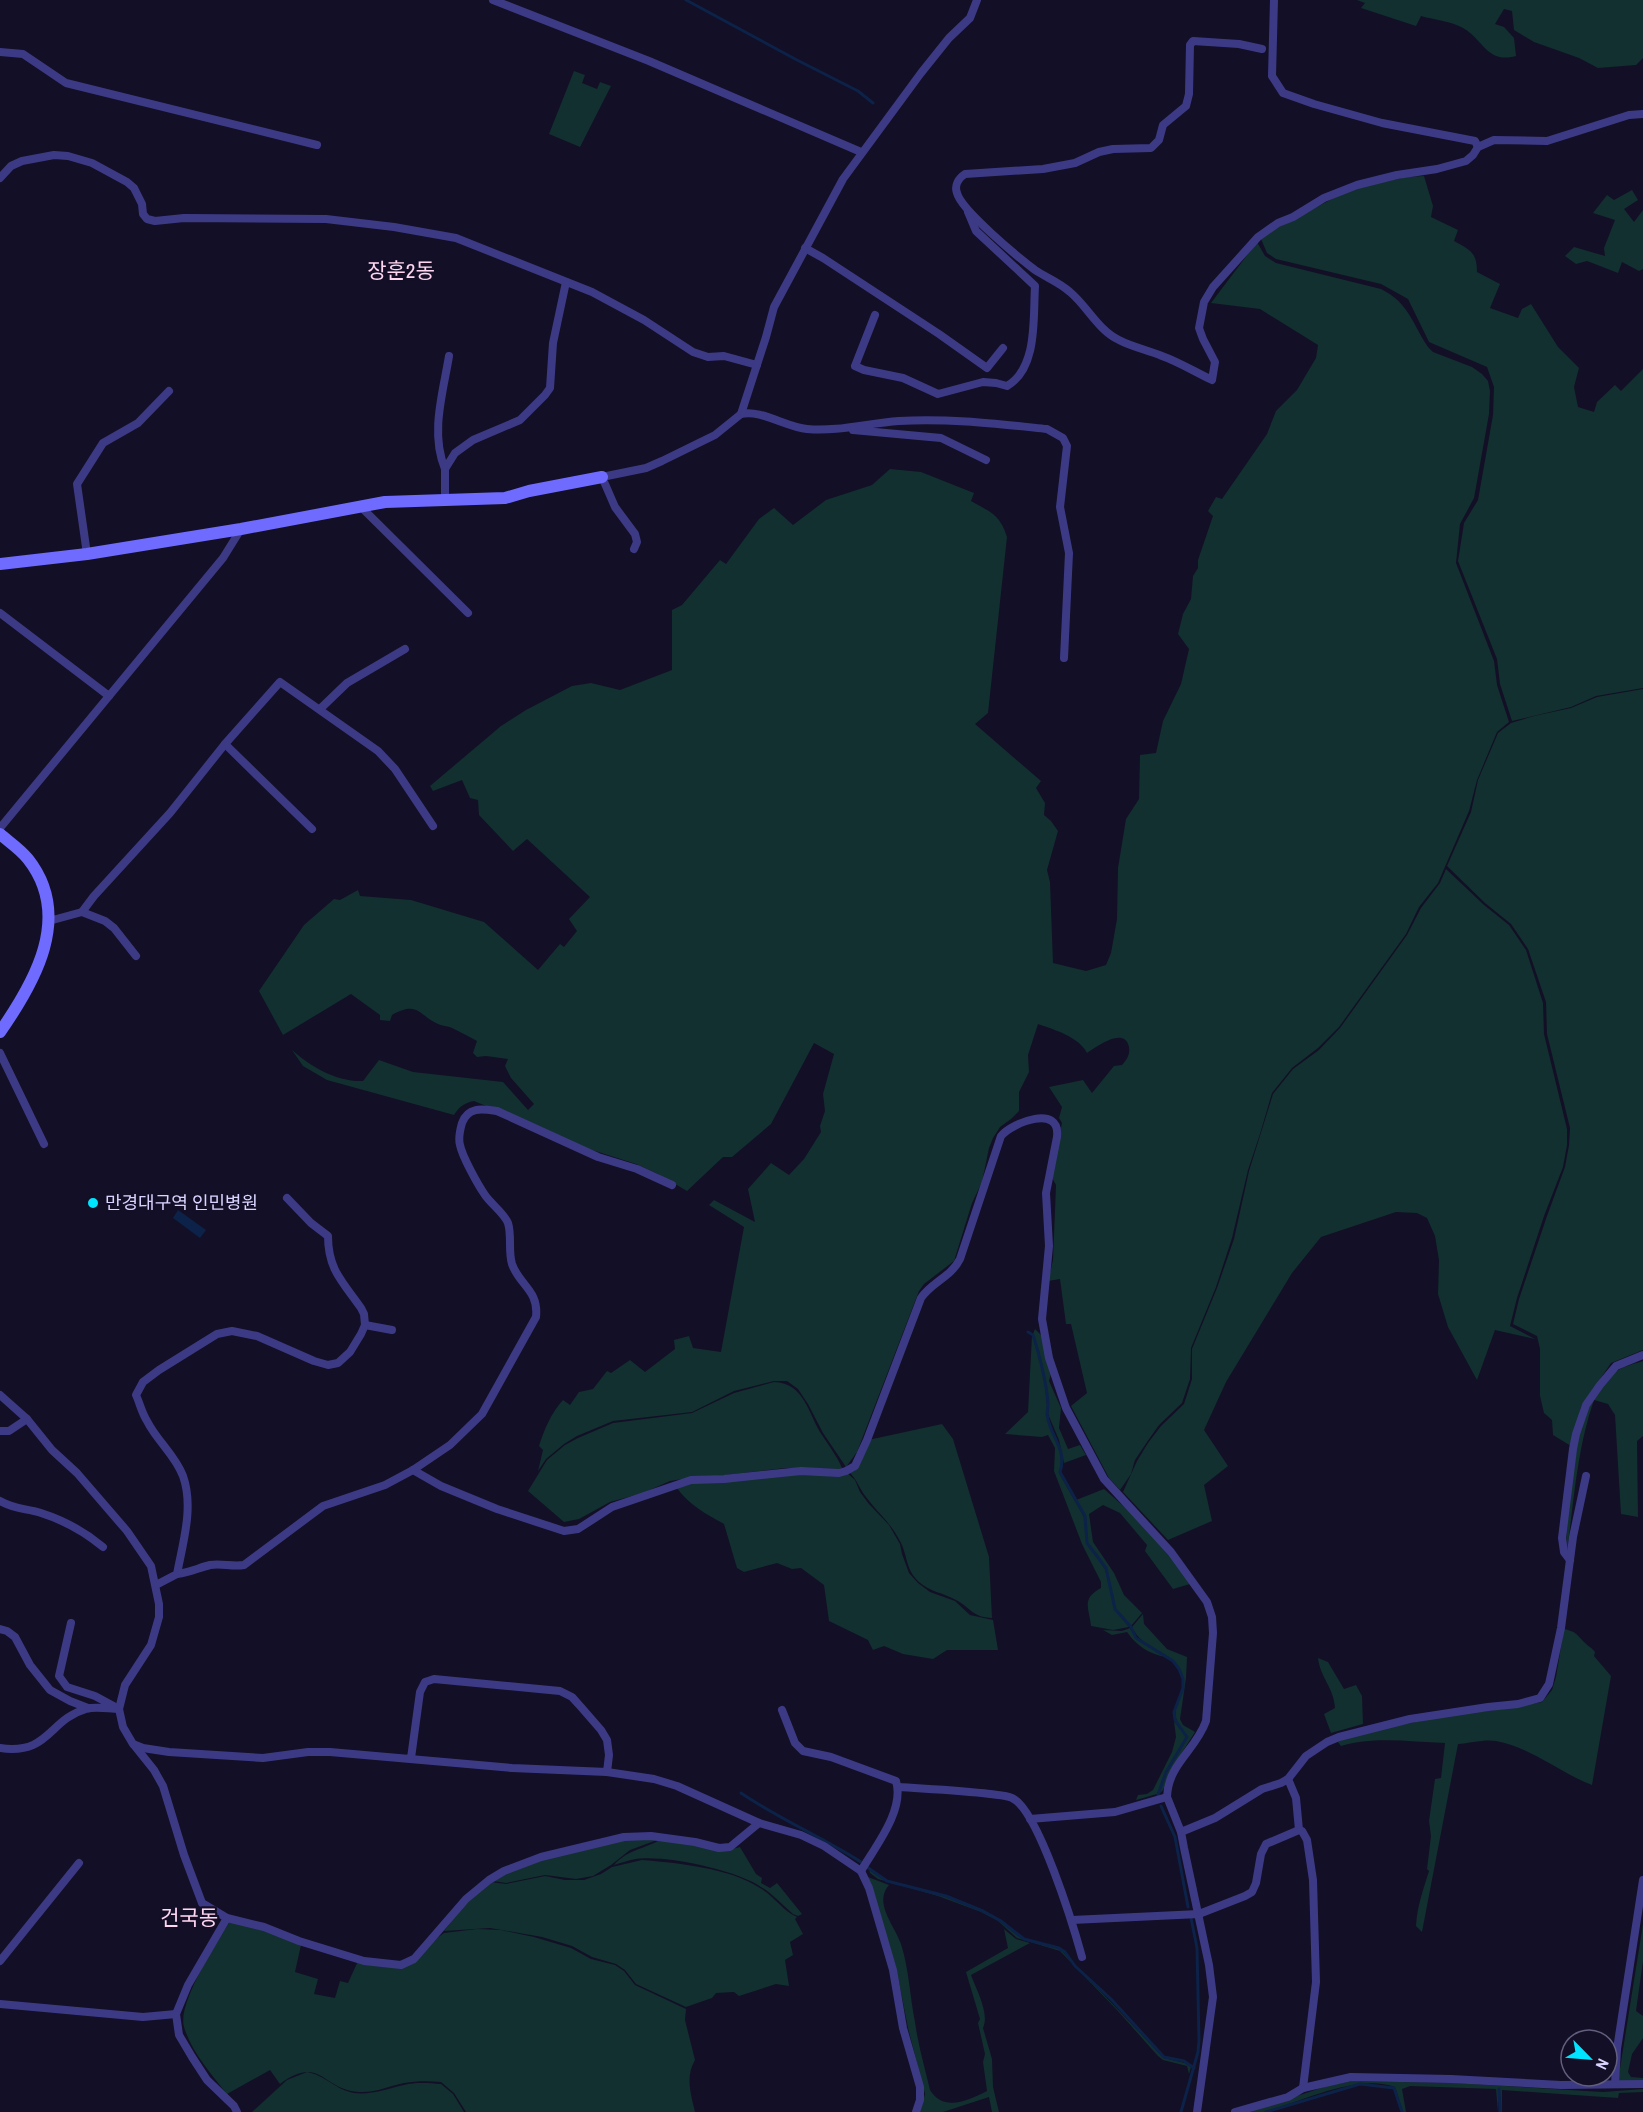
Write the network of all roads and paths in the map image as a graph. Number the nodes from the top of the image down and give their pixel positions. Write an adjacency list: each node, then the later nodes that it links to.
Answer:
1 (493, 0): 9 (street)
2 (977, 0): 9 (street)
3 (1274, 0): 4 (street)
4 (1268, 50): 8 (street); 11 (street)
5 (0, 52): 7 (street)
6 (1643, 114): 8 (street)
7 (317, 145)
8 (1478, 147): 11 (street)
9 (861, 152): 12 (street)
10 (0, 178): 13 (street)
11 (967, 209): 14 (street)
12 (805, 248): 15 (street); 17 (street)
13 (566, 282): 17 (street); 22 (street)
14 (875, 315)
15 (1003, 348)
16 (448, 356): 22 (street)
17 (757, 365): 19 (street)
18 (169, 391): 28 (street)
19 (741, 414): 20 (street); 23 (street)
20 (843, 429): 21 (street); 33 (street)
21 (986, 460)
22 (445, 469): 24 (street)
23 (602, 477): 24 (street); 27 (street)
24 (445, 501): 25 (street)
25 (360, 506): 26 (street); 31 (street)
26 (241, 529): 28 (street); 34 (street)
27 (634, 549)
28 (87, 554): 29 (street)
29 (0, 564)
30 (0, 613): 34 (street)
31 (468, 613)
32 (405, 649): 35 (street)
33 (1064, 658)
34 (109, 696): 38 (street)
35 (320, 709): 36 (street); 37 (street)
36 (225, 744): 39 (street); 41 (street)
37 (433, 826)
38 (0, 828)
39 (312, 829)
40 (0, 834): 42 (street)
41 (82, 912): 42 (street); 43 (street)
42 (49, 921): 44 (street)
43 (136, 956)
44 (0, 1032)
45 (0, 1053): 46 (street)
46 (44, 1144)
47 (672, 1185): 55 (street)
48 (287, 1198): 49 (street)
49 (365, 1324): 50 (street); 60 (street)
50 (392, 1330)
51 (1643, 1355): 59 (street)
52 (0, 1395): 53 (street)
53 (27, 1419): 54 (street); 61 (street)
54 (0, 1431)
55 (412, 1470): 60 (street); 73 (street)
56 (1586, 1476): 59 (street)
57 (0, 1501): 58 (street)
58 (103, 1547)
59 (1570, 1560): 71 (street)
60 (177, 1574): 61 (street)
61 (156, 1585): 65 (street)
62 (70, 1623): 65 (street)
63 (0, 1629): 64 (street)
64 (88, 1708): 65 (street); 68 (street)
65 (119, 1709): 67 (street)
66 (782, 1710): 72 (street)
67 (134, 1744): 69 (street); 82 (street)
68 (0, 1748)
69 (411, 1758): 70 (street); 70 (street)
70 (607, 1772): 75 (street)
71 (1288, 1779): 76 (street); 77 (street)
72 (898, 1787): 74 (street); 79 (street)
73 (1167, 1797): 74 (street); 77 (street)
74 (1030, 1819): 83 (street)
75 (759, 1823): 79 (street); 82 (street)
76 (1299, 1830): 81 (street); 92 (street)
77 (1180, 1832): 81 (street)
78 (79, 1863): 85 (street)
79 (861, 1872): 94 (street)
80 (1643, 1880): 88 (street)
81 (1198, 1914): 83 (street); 95 (street)
82 (227, 1918): 87 (street)
83 (1072, 1920): 84 (street)
84 (1082, 1957)
85 (0, 1961)
86 (0, 2004): 87 (street)
87 (176, 2014): 93 (street)
88 (1619, 2036)
89 (1619, 2084): 90 (street)
90 (1643, 2084)
91 (1559, 2085): 92 (street)
92 (1303, 2088): 96 (street)
93 (237, 2112)
94 (916, 2112)
95 (1197, 2112)
96 (1235, 2112)

